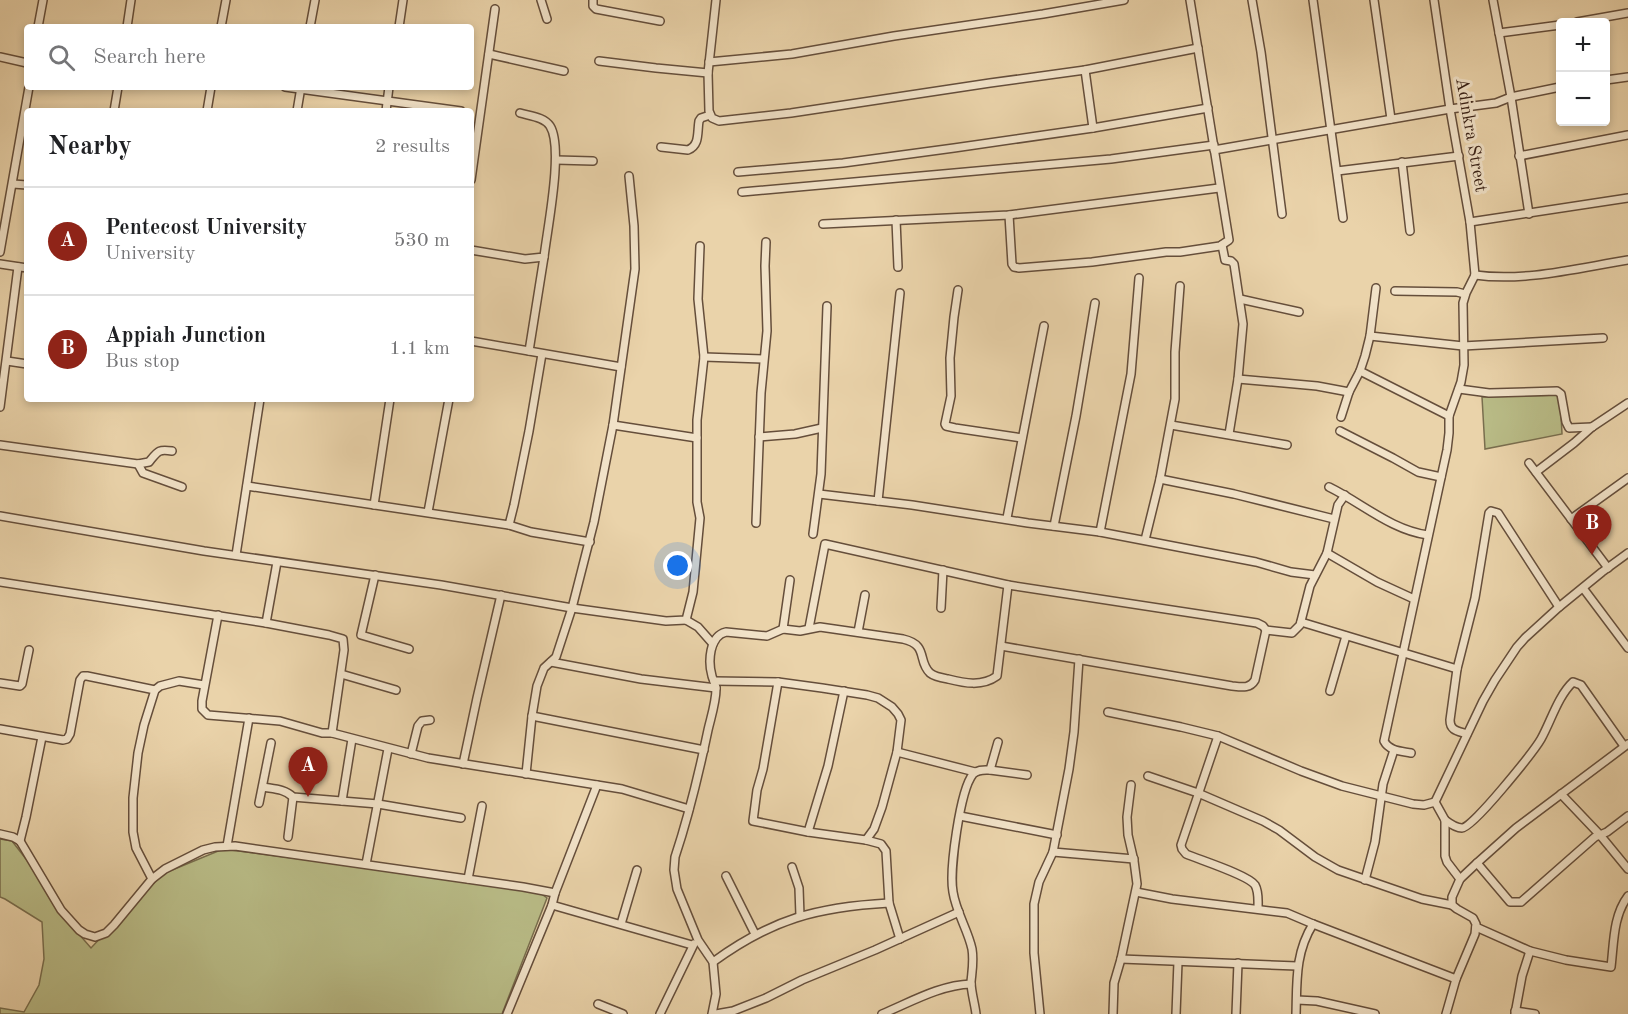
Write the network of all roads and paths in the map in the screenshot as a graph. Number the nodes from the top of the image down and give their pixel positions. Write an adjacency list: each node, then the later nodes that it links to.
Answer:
1 (43, 0): 21 (street)
2 (131, 0): 22 (street)
3 (226, 0): 23 (street)
4 (315, 0): 24 (street)
5 (403, 0): 25 (street)
6 (541, 0): 19 (street)
7 (594, 0): 20 (street)
8 (716, 0): 33 (street)
9 (1124, 0): 33 (street)
10 (1190, 0): 28 (street)
11 (1252, 0): 65 (street)
12 (1313, 0): 63 (street)
13 (1374, 0): 61 (street)
14 (1434, 0): 55 (street, Adinkra Street)
15 (1493, 0): 27 (street)
16 (495, 9): 29 (street)
17 (1628, 13): 18 (street)
18 (1600, 18)
19 (548, 19)
20 (660, 21)
21 (39, 24)
22 (127, 24)
23 (222, 24)
24 (311, 24)
25 (399, 24)
26 (1556, 26): 27 (street)
27 (1499, 33): 46 (street)
28 (1198, 48): 35 (street); 54 (street)
29 (489, 54): 34 (street); 59 (street)
30 (0, 57): 31 (street)
31 (24, 62)
32 (599, 62): 36 (street)
33 (709, 62): 36 (street)
34 (564, 70)
35 (1085, 70): 60 (street); 62 (street)
36 (708, 73): 60 (street)
37 (1628, 77): 38 (street)
38 (1610, 79)
39 (1556, 88): 46 (street)
40 (28, 90): 48 (street)
41 (118, 90): 49 (street)
42 (210, 90): 50 (street)
43 (301, 90): 51 (street)
44 (315, 90): 47 (street)
45 (389, 90): 47 (street)
46 (1511, 97): 55 (street); 70 (street)
47 (387, 100): 52 (street); 53 (street)
48 (25, 108)
49 (114, 108)
50 (208, 108)
51 (298, 108)
52 (386, 108)
53 (441, 108)
54 (1208, 108): 62 (street); 67 (street)
55 (1450, 109): 61 (street); 69 (street, Adinkra Street)
56 (24, 113): 77 (street)
57 (474, 113): 59 (street)
58 (520, 113): 71 (street)
59 (479, 114): 68 (street)
60 (710, 115): 66 (street)
61 (1390, 119): 63 (street)
62 (1093, 128): 75 (street)
63 (1332, 129): 65 (street); 74 (street)
64 (1628, 135): 70 (street)
65 (1274, 140): 67 (street); 82 (street)
66 (661, 147)
67 (1214, 147): 79 (street); 80 (street)
68 (474, 155)
69 (1459, 156): 73 (street); 87 (street, Adinkra Street)
70 (1519, 156): 83 (street)
71 (556, 160): 72 (street); 95 (street)
72 (593, 161)
73 (1402, 162): 74 (street); 89 (street)
74 (1337, 171): 85 (street)
75 (738, 172)
76 (629, 176): 124 (street)
77 (13, 184): 78 (street); 94 (street)
78 (24, 185)
79 (1219, 188): 84 (street); 92 (street)
80 (742, 192)
81 (1628, 198): 83 (street)
82 (1282, 214)
83 (1529, 214): 87 (street)
84 (1009, 215): 86 (street); 92 (street)
85 (1343, 218)
86 (896, 220): 88 (street); 99 (street)
87 (1470, 222): 101 (street, Adinkra Street)
88 (823, 224)
89 (1410, 231)
90 (766, 242): 121 (street)
91 (700, 246): 120 (street)
92 (1222, 247): 109 (street)
93 (474, 250): 95 (street)
94 (0, 252)
95 (544, 257): 118 (street)
96 (1628, 261): 101 (street)
97 (0, 264): 98 (street)
98 (18, 267): 100 (street); 122 (street)
99 (898, 267)
100 (24, 268)
101 (1475, 275): 107 (street)
102 (1139, 278): 169 (street)
103 (1180, 286): 136 (street)
104 (1376, 288): 114 (street)
105 (958, 290): 144 (street)
106 (1395, 291): 107 (street)
107 (1465, 293): 117 (street)
108 (900, 294): 159 (street)
109 (1240, 299): 112 (street); 126 (street)
110 (1095, 303): 168 (street)
111 (827, 306): 139 (street)
112 (1299, 312)
113 (1044, 326): 144 (street)
114 (1370, 336): 117 (street); 125 (street)
115 (1603, 338): 117 (street)
116 (474, 341): 118 (street)
117 (1463, 346): 127 (street)
118 (529, 351): 119 (street)
119 (542, 354): 124 (street); 167 (street)
120 (704, 357): 121 (street); 143 (street)
121 (763, 359): 142 (street)
122 (7, 361): 123 (street); 133 (street)
123 (24, 364)
124 (621, 367): 137 (street)
125 (1360, 371): 128 (street); 134 (street)
126 (1238, 379): 128 (street); 141 (street)
127 (1459, 389): 134 (street); 138 (street)
128 (1349, 392): 135 (street)
129 (259, 402): 154 (street)
130 (390, 402): 160 (street)
131 (448, 402): 161 (street)
132 (1628, 404): 138 (street)
133 (0, 407)
134 (1449, 416): 151 (street)
135 (1341, 417)
136 (1171, 424): 141 (street); 153 (street)
137 (613, 425): 143 (street); 173 (street)
138 (1592, 427): 150 (street)
139 (822, 428): 142 (street); 157 (street)
140 (1340, 431): 151 (street)
141 (1229, 434): 146 (street)
142 (759, 436): 166 (street)
143 (697, 438): 193 (street)
144 (1022, 438): 163 (street)
145 (0, 445): 149 (street)
146 (1287, 445)
147 (172, 451): 149 (street)
148 (1529, 463): 150 (street)
149 (138, 464): 155 (street)
150 (1536, 472): 165 (street)
151 (1441, 477): 171 (street)
152 (1628, 478): 165 (street)
153 (1160, 479): 164 (street); 172 (street)
154 (247, 486): 160 (street); 176 (street)
155 (182, 487)
156 (1329, 487): 158 (street)
157 (819, 494): 159 (street); 170 (street)
158 (1345, 495): 164 (street); 171 (street)
159 (878, 501): 163 (street)
160 (374, 505): 161 (street)
161 (428, 512): 167 (street)
162 (0, 516): 176 (street)
163 (1007, 518): 168 (street)
164 (1334, 519): 174 (street)
165 (1571, 519): 178 (street)
166 (756, 523)
167 (509, 525): 173 (street)
168 (1054, 526): 169 (street)
169 (1100, 532): 172 (street)
170 (813, 534)
171 (1428, 535): 188 (street)
172 (1145, 540): 181 (street)
173 (590, 542): 190 (street)
174 (1326, 553): 181 (street); 188 (street)
175 (1628, 553): 178 (street)
176 (236, 555): 177 (street)
177 (276, 562): 180 (street); 195 (street)
178 (1608, 568): 185 (street)
179 (943, 570): 184 (street); 191 (street); 196 (street)
180 (375, 575): 186 (street); 204 (street)
181 (1315, 575): 194 (street)
182 (790, 580): 197 (street)
183 (0, 582): 192 (street)
184 (1008, 585): 198 (street); 202 (street)
185 (1584, 588): 189 (street); 203 (street)
186 (501, 595): 190 (street); 238 (street)
187 (866, 595): 199 (street)
188 (1414, 599): 206 (street)
189 (1559, 607): 209 (street); 225 (street)
190 (572, 608): 193 (street); 208 (street)
191 (941, 608)
192 (218, 615): 195 (street); 213 (street)
193 (686, 620): 201 (street)
194 (1301, 622): 198 (street); 200 (street)
195 (266, 623): 210 (street)
196 (809, 628): 197 (street); 199 (street)
197 (783, 629): 201 (street)
198 (1266, 630): 207 (street)
199 (858, 632): 202 (street)
200 (1346, 636): 206 (street); 218 (street)
201 (712, 644): 214 (street)
202 (1001, 646): 207 (street)
203 (1628, 648)
204 (409, 649)
205 (29, 650): 212 (street)
206 (1402, 652): 209 (street); 234 (street)
207 (1079, 659): 263 (street)
208 (551, 662): 214 (street); 220 (street)
209 (1457, 669): 225 (street)
210 (341, 674): 216 (street); 224 (street)
211 (778, 681): 214 (street); 217 (street); 261 (street)
212 (0, 683)
213 (204, 685): 215 (street); 221 (street)
214 (715, 685): 233 (street)
215 (155, 690): 227 (street); 277 (street)
216 (396, 690)
217 (844, 691): 235 (street); 261 (street)
218 (1330, 691)
219 (1108, 712): 226 (street)
220 (531, 716): 233 (street); 241 (street)
221 (249, 718): 224 (street); 268 (street)
222 (430, 720): 237 (street)
223 (0, 729): 227 (street)
224 (332, 734): 228 (street)
225 (1467, 734): 252 (street)
226 (1218, 736): 247 (street); 249 (street)
227 (42, 737): 267 (street)
228 (352, 739): 232 (street); 251 (street)
229 (998, 741): 239 (street)
230 (272, 743): 246 (street)
231 (1626, 745): 248 (street); 260 (street)
232 (388, 749): 237 (street); 254 (street)
233 (704, 750): 256 (street)
234 (1394, 750): 236 (street); 249 (street)
235 (897, 752): 240 (street); 266 (street)
236 (1412, 753)
237 (411, 754): 238 (street)
238 (464, 764): 241 (street)
239 (990, 770): 240 (street); 242 (street)
240 (975, 772): 257 (street)
241 (526, 774): 244 (street)
242 (1027, 774)
243 (1148, 776): 247 (street)
244 (597, 785): 256 (street); 282 (street)
245 (1131, 785): 270 (street)
246 (263, 787): 250 (street); 253 (street)
247 (1198, 793): 280 (street); 287 (street)
248 (1561, 794): 264 (street); 271 (street)
249 (1382, 795): 252 (street); 280 (street)
250 (294, 797): 251 (street); 265 (street)
251 (342, 801): 254 (street)
252 (1435, 802): 260 (street)
253 (259, 803)
254 (378, 804): 259 (street); 272 (street)
255 (482, 806): 278 (street)
256 (689, 809): 294 (street)
257 (960, 816): 263 (street); 288 (street)
258 (1628, 816): 264 (street)
259 (461, 818)
260 (1445, 820): 279 (street)
261 (808, 832): 266 (street)
262 (0, 834): 267 (street)
263 (1057, 835): 269 (street)
264 (1600, 835): 271 (street); 274 (street)
265 (288, 837)
266 (866, 840): 284 (street)
267 (20, 841): 277 (street)
268 (227, 846): 272 (street); 277 (street)
269 (1053, 852): 270 (street); 314 (street)
270 (1134, 859): 281 (street)
271 (1477, 863): 279 (street)
272 (366, 864): 278 (street)
273 (792, 867): 289 (street)
274 (1628, 869)
275 (637, 870): 290 (street)
276 (726, 876): 293 (street)
277 (152, 879)
278 (468, 879): 282 (street)
279 (1460, 879): 286 (street)
280 (1365, 880): 286 (street)
281 (1136, 892): 287 (street); 298 (street)
282 (555, 893): 285 (street)
283 (1628, 896): 297 (street)
284 (889, 903): 289 (street); 295 (street)
285 (552, 905): 290 (street); 308 (street)
286 (1452, 905): 292 (street)
287 (1258, 908): 291 (street)
288 (959, 912): 295 (street); 304 (street)
289 (800, 916): 293 (street)
290 (621, 924): 296 (street)
291 (1313, 924): 302 (street); 303 (street)
292 (1476, 927): 297 (street); 303 (street)
293 (755, 934): 299 (street)
294 (698, 939): 296 (street); 299 (street)
295 (900, 939): 311 (street)
296 (692, 945): 310 (street)
297 (1530, 951): 307 (street)
298 (1121, 959): 300 (street); 315 (street)
299 (712, 962): 311 (street)
300 (1178, 962): 301 (street); 316 (street)
301 (1238, 963): 302 (street); 317 (street)
302 (1297, 966): 305 (street)
303 (1456, 979): 320 (street)
304 (971, 984): 312 (street); 313 (street)
305 (1297, 1000): 318 (street); 319 (street)
306 (598, 1004): 309 (street)
307 (1515, 1013): 321 (street)
308 (508, 1014)
309 (623, 1014)
310 (660, 1014)
311 (714, 1014)
312 (882, 1014)
313 (976, 1014)
314 (1040, 1014)
315 (1113, 1014)
316 (1176, 1014)
317 (1236, 1014)
318 (1296, 1014)
319 (1375, 1014)
320 (1446, 1014)
321 (1535, 1014)

